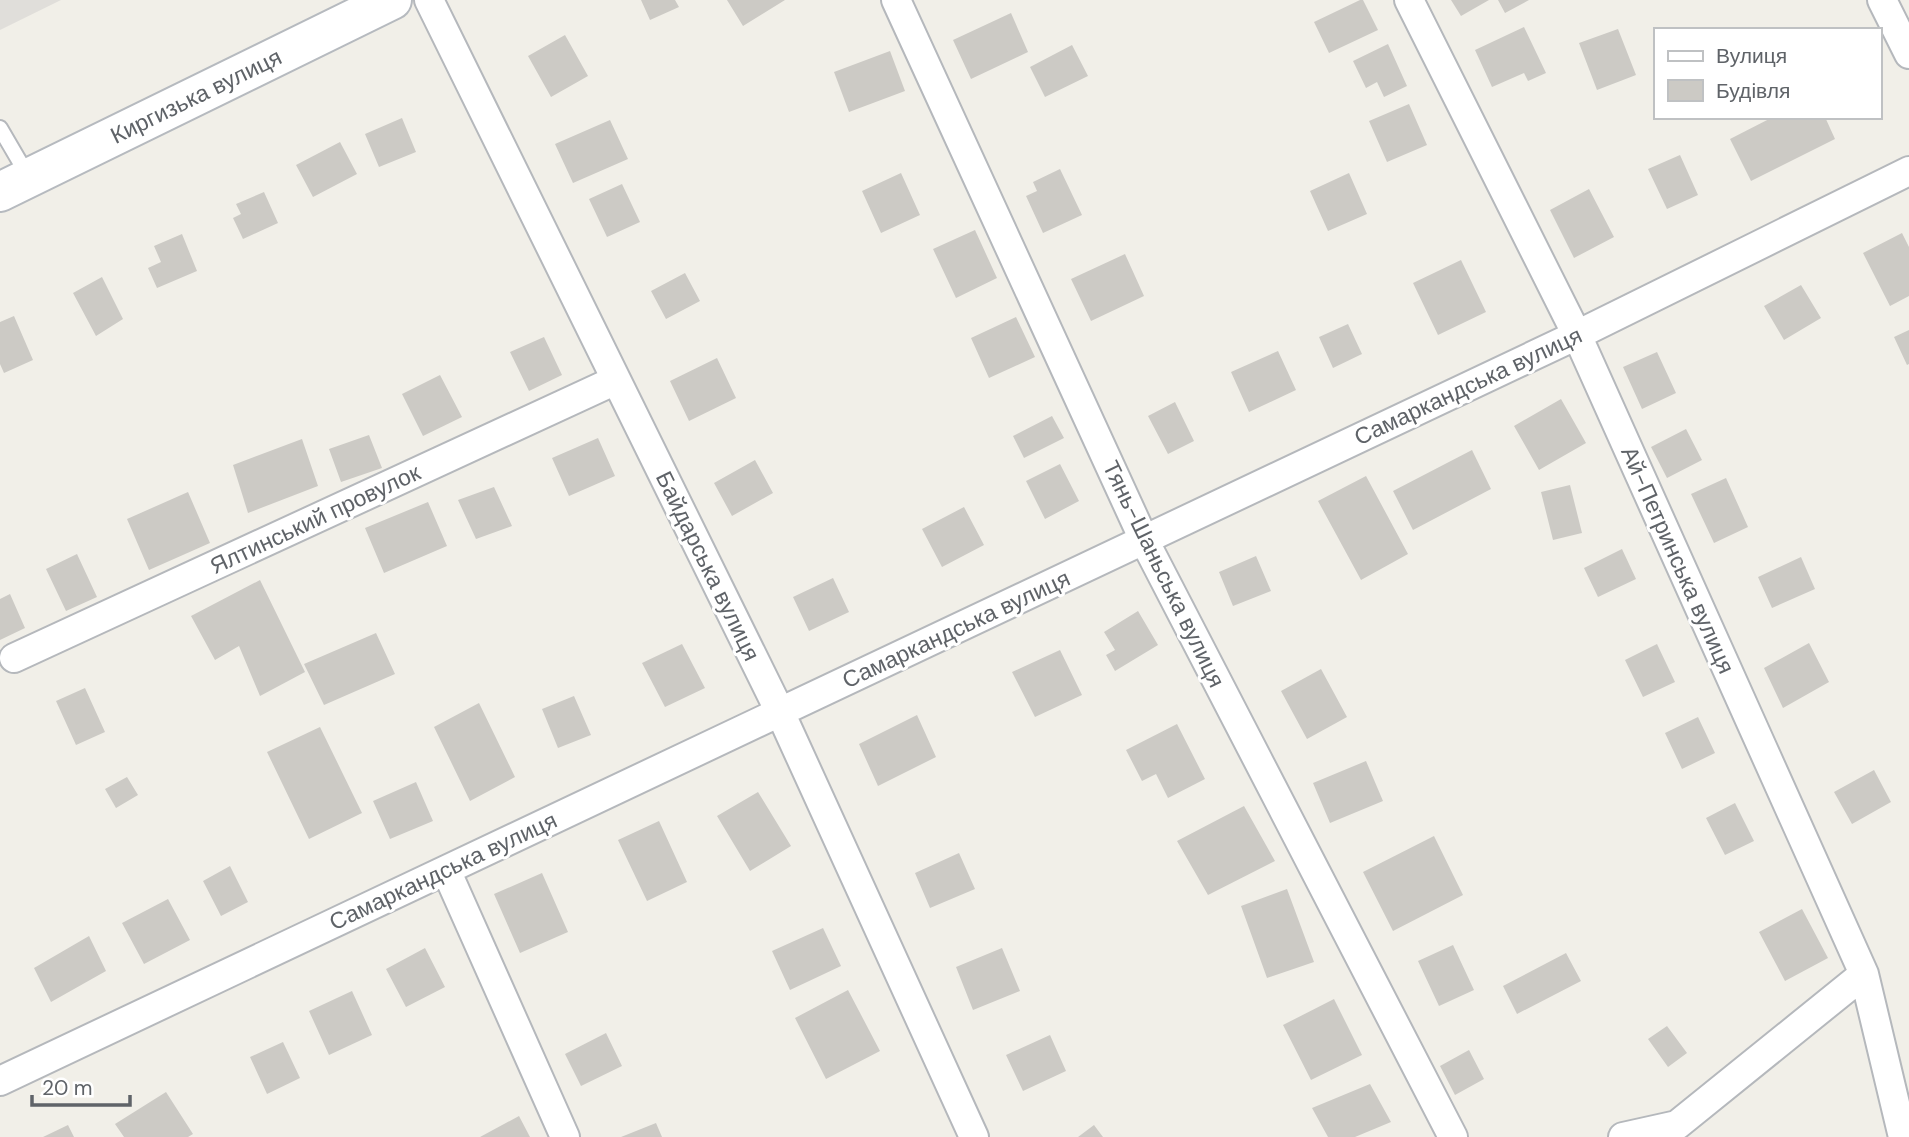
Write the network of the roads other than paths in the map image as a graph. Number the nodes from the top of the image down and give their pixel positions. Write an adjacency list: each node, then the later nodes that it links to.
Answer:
1 (392, 0): 9 (street, Киргизька вулиця)
2 (429, 0): 11 (street, Байдарська вулиця)
3 (896, 0): 12 (street, Тянь-Шаньська вулиця)
4 (1409, 0): 10 (street, Ай-Петринська вулиця)
5 (1882, 0): 6 (street)
6 (1909, 54)
7 (0, 128): 9 (lane)
8 (1909, 171): 10 (street, Самаркандська вулиця)
9 (15, 185)
10 (1577, 335): 12 (street, Самаркандська вулиця); 16 (street, Ай-Петринська вулиця)
11 (616, 380): 13 (street, Ялтинський провулок); 14 (street, Байдарська вулиця)
12 (1144, 540): 14 (street, Самаркандська вулиця); 20 (street, Тянь-Шаньська вулиця)
13 (13, 658)
14 (780, 712): 15 (street, Самаркандська вулиця); 19 (street, Байдарська вулиця)
15 (446, 870): 17 (street, Самаркандська вулиця); 18 (street)
16 (1864, 974): 21 (street); 22 (street, Ай-Петринська вулиця)
17 (0, 1081)
18 (565, 1137)
19 (974, 1137)
20 (1453, 1137)
21 (1623, 1137)
22 (1903, 1137)

